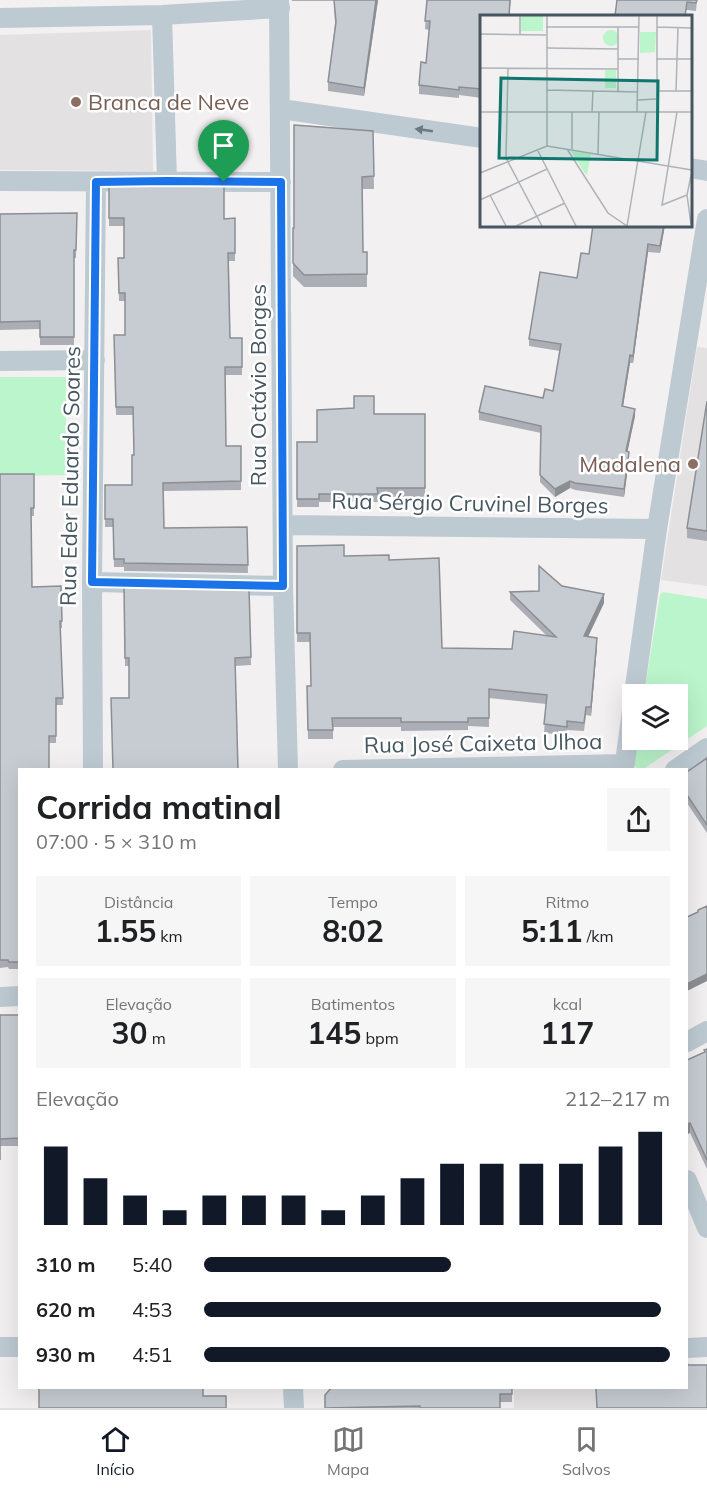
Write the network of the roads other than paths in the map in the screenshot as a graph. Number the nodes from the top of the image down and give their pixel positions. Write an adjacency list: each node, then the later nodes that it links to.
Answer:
1 (280, 4): 3 (street); 5 (street, Rua Octávio Borges)
2 (84, 8): 3 (street); 4 (street)
3 (162, 15): 10 (street)
4 (0, 18)
5 (281, 109): 6 (street, one-way to 5); 12 (street, Rua Octávio Borges)
6 (480, 138)
7 (692, 168): 8 (street)
8 (707, 171)
9 (0, 181): 11 (street)
10 (167, 181): 11 (street); 12 (street)
11 (96, 182): 14 (street, Rua Eder Eduardo Soares)
12 (281, 182): 16 (street, Rua Octávio Borges)
13 (707, 219): 17 (street)
14 (95, 360): 15 (street); 18 (street, Rua Eder Eduardo Soares)
15 (0, 361)
16 (283, 525): 17 (street, Rua Sérgio Cruvinel Borges); 19 (street, Rua Octávio Borges)
17 (657, 529): 20 (street)
18 (92, 582): 19 (street); 24 (street, Rua Eder Eduardo Soares)
19 (283, 586): 25 (street, Rua Octávio Borges)
20 (635, 684)
21 (707, 748): 27 (street)
22 (626, 750): 23 (street)
23 (624, 767): 26 (street, Rua José Caixeta Ulhoa)
24 (93, 768)
25 (288, 768)
26 (530, 768)
27 (678, 768)
28 (18, 996): 29 (street)
29 (0, 997)
30 (707, 1032): 31 (street)
31 (688, 1042)
32 (688, 1182): 33 (street)
33 (707, 1228)
34 (0, 1347): 35 (street)
35 (18, 1347)
36 (707, 1347): 37 (street)
37 (688, 1348)
38 (293, 1389): 39 (street)
39 (294, 1408)

